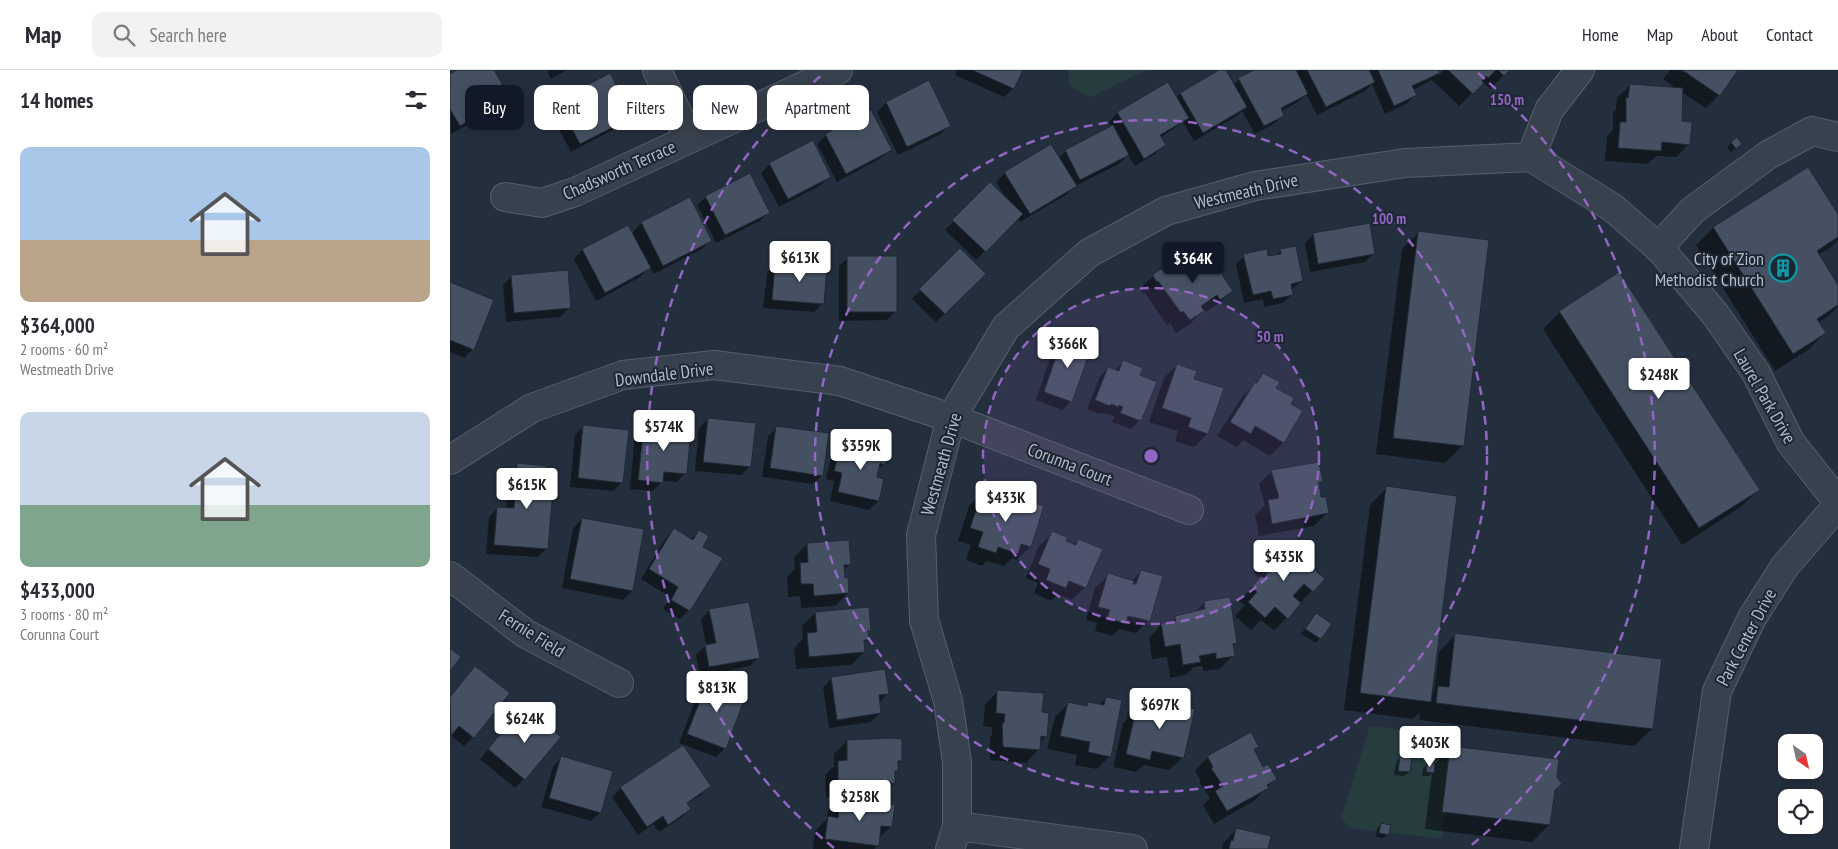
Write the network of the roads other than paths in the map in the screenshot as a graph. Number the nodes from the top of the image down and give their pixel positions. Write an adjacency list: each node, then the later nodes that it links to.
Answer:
1 (657, 70): 5 (street)
2 (838, 70): 5 (street, Chadsworth Terrace)
3 (1580, 70): 6 (street)
4 (1838, 137): 8 (street)
5 (689, 138): 7 (street, Chadsworth Terrace)
6 (1532, 157): 8 (street, Laurel Park Drive); 9 (street, Westmeath Drive)
7 (505, 197)
8 (1658, 248): 11 (street, Laurel Park Drive)
9 (951, 418): 10 (street, Downdale Drive); 12 (street, Corunna Court); 15 (street, Westmeath Drive)
10 (450, 460)
11 (1838, 503): 17 (street, Park Center Drive)
12 (1189, 510)
13 (450, 576): 14 (street, Fernie Field)
14 (619, 683)
15 (954, 837): 16 (street)
16 (1133, 849)
17 (1694, 849)

